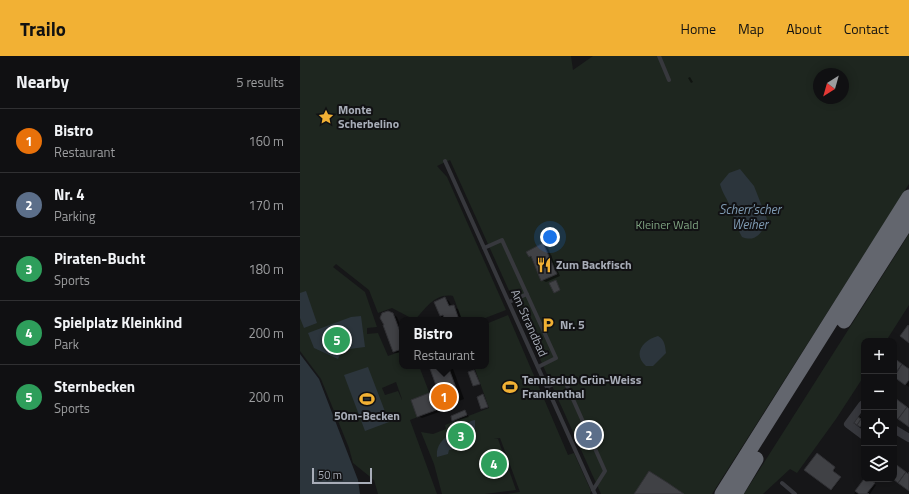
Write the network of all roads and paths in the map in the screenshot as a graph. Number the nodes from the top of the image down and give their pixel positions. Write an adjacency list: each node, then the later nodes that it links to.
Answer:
1 (659, 56): 2 (lane)
2 (669, 80)
3 (445, 161): 6 (lane, Am Strandbad)
4 (909, 197): 17 (highway)
5 (909, 219): 18 (highway)
6 (484, 248): 7 (lane); 8 (lane, Am Strandbad)
7 (527, 294): 8 (lane); 9 (lane)
8 (508, 302): 9 (lane, Am Strandbad)
9 (538, 367): 10 (lane, Am Strandbad)
10 (547, 387): 16 (lane, Am Strandbad); 16 (lane)
11 (861, 406): 13 (street)
12 (897, 430): 14 (street)
13 (861, 434)
14 (909, 438)
15 (782, 483): 19 (lane)
16 (594, 492)
17 (722, 494)
18 (735, 494)
19 (796, 494)

